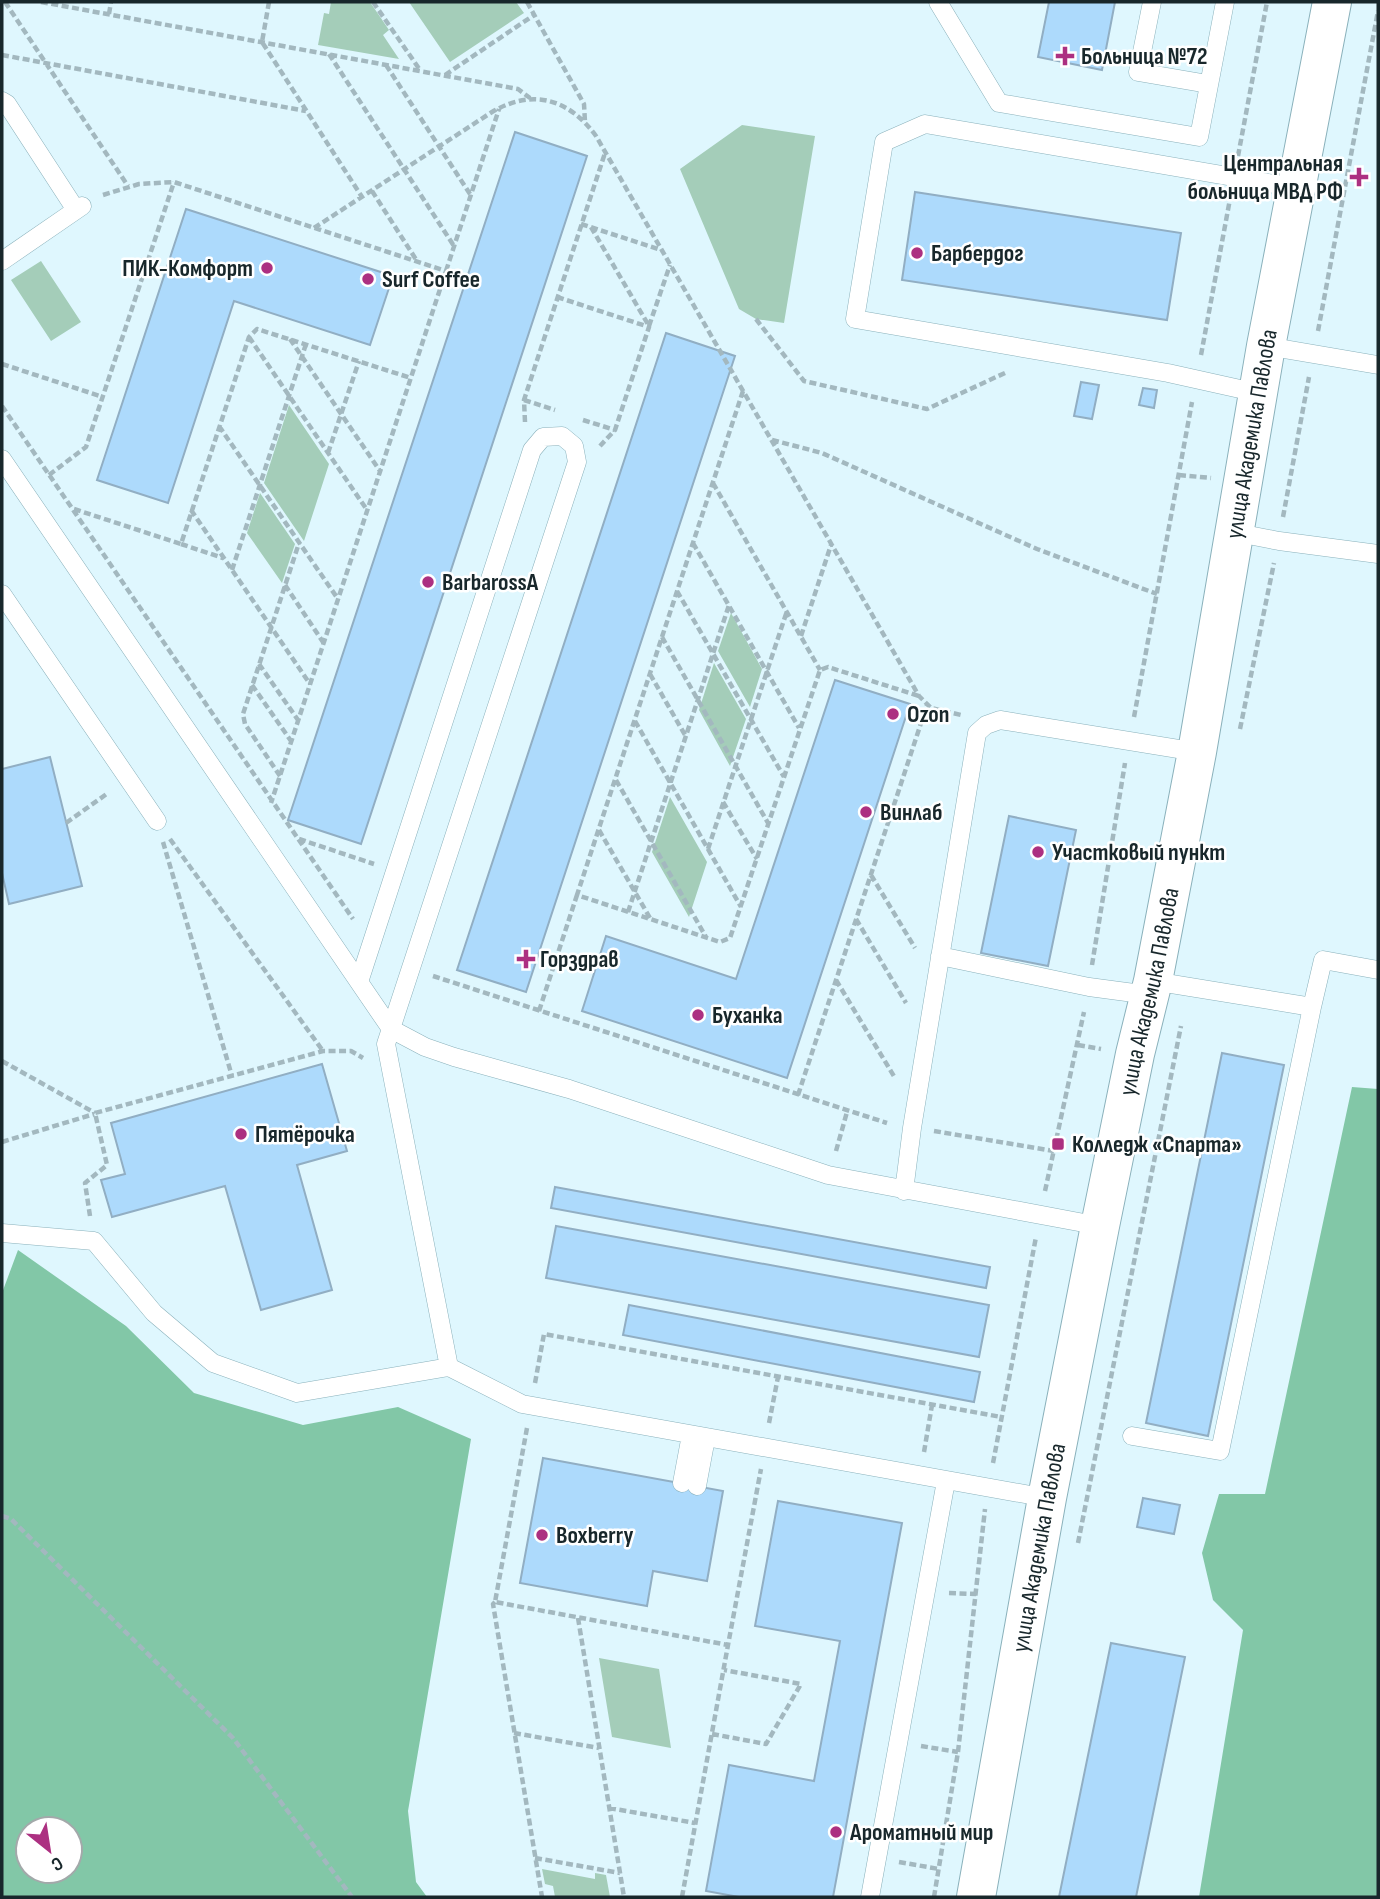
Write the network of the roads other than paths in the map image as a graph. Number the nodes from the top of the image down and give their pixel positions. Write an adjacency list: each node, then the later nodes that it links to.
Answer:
1 (938, 2): 5 (lane)
2 (1152, 2): 5 (lane)
3 (1224, 2): 5 (lane)
4 (1332, 2): 7 (street, улица Академика Павлова)
5 (1208, 84)
6 (2, 101): 8 (lane)
7 (1297, 188): 9 (street, улица Академика Павлова); 11 (lane)
8 (2, 261)
9 (1266, 346): 10 (lane); 11 (street, улица Академика Павлова)
10 (1378, 365)
11 (1258, 393): 13 (street, улица Академика Павлова)
12 (2, 459): 20 (lane)
13 (1233, 532): 14 (lane); 16 (street, улица Академика Павлова)
14 (1378, 554)
15 (2, 594): 17 (lane)
16 (1197, 752): 18 (lane); 21 (street, улица Академика Павлова)
17 (157, 821)
18 (940, 956): 21 (lane); 24 (lane)
19 (1378, 970): 22 (lane)
20 (359, 982): 23 (lane); 23 (lane)
21 (1151, 988): 22 (lane); 25 (street, улица Академика Павлова)
22 (1312, 1007): 29 (lane)
23 (391, 1029): 24 (lane); 27 (lane)
24 (904, 1191): 25 (lane)
25 (1100, 1226): 32 (street, улица Академика Павлова)
26 (2, 1233): 27 (lane)
27 (449, 1367): 28 (lane)
28 (699, 1436): 30 (lane); 31 (lane)
29 (1132, 1436)
30 (946, 1481): 32 (lane); 33 (lane)
31 (690, 1485)
32 (1047, 1498): 34 (street, улица Академика Павлова)
33 (870, 1897)
34 (975, 1897)

